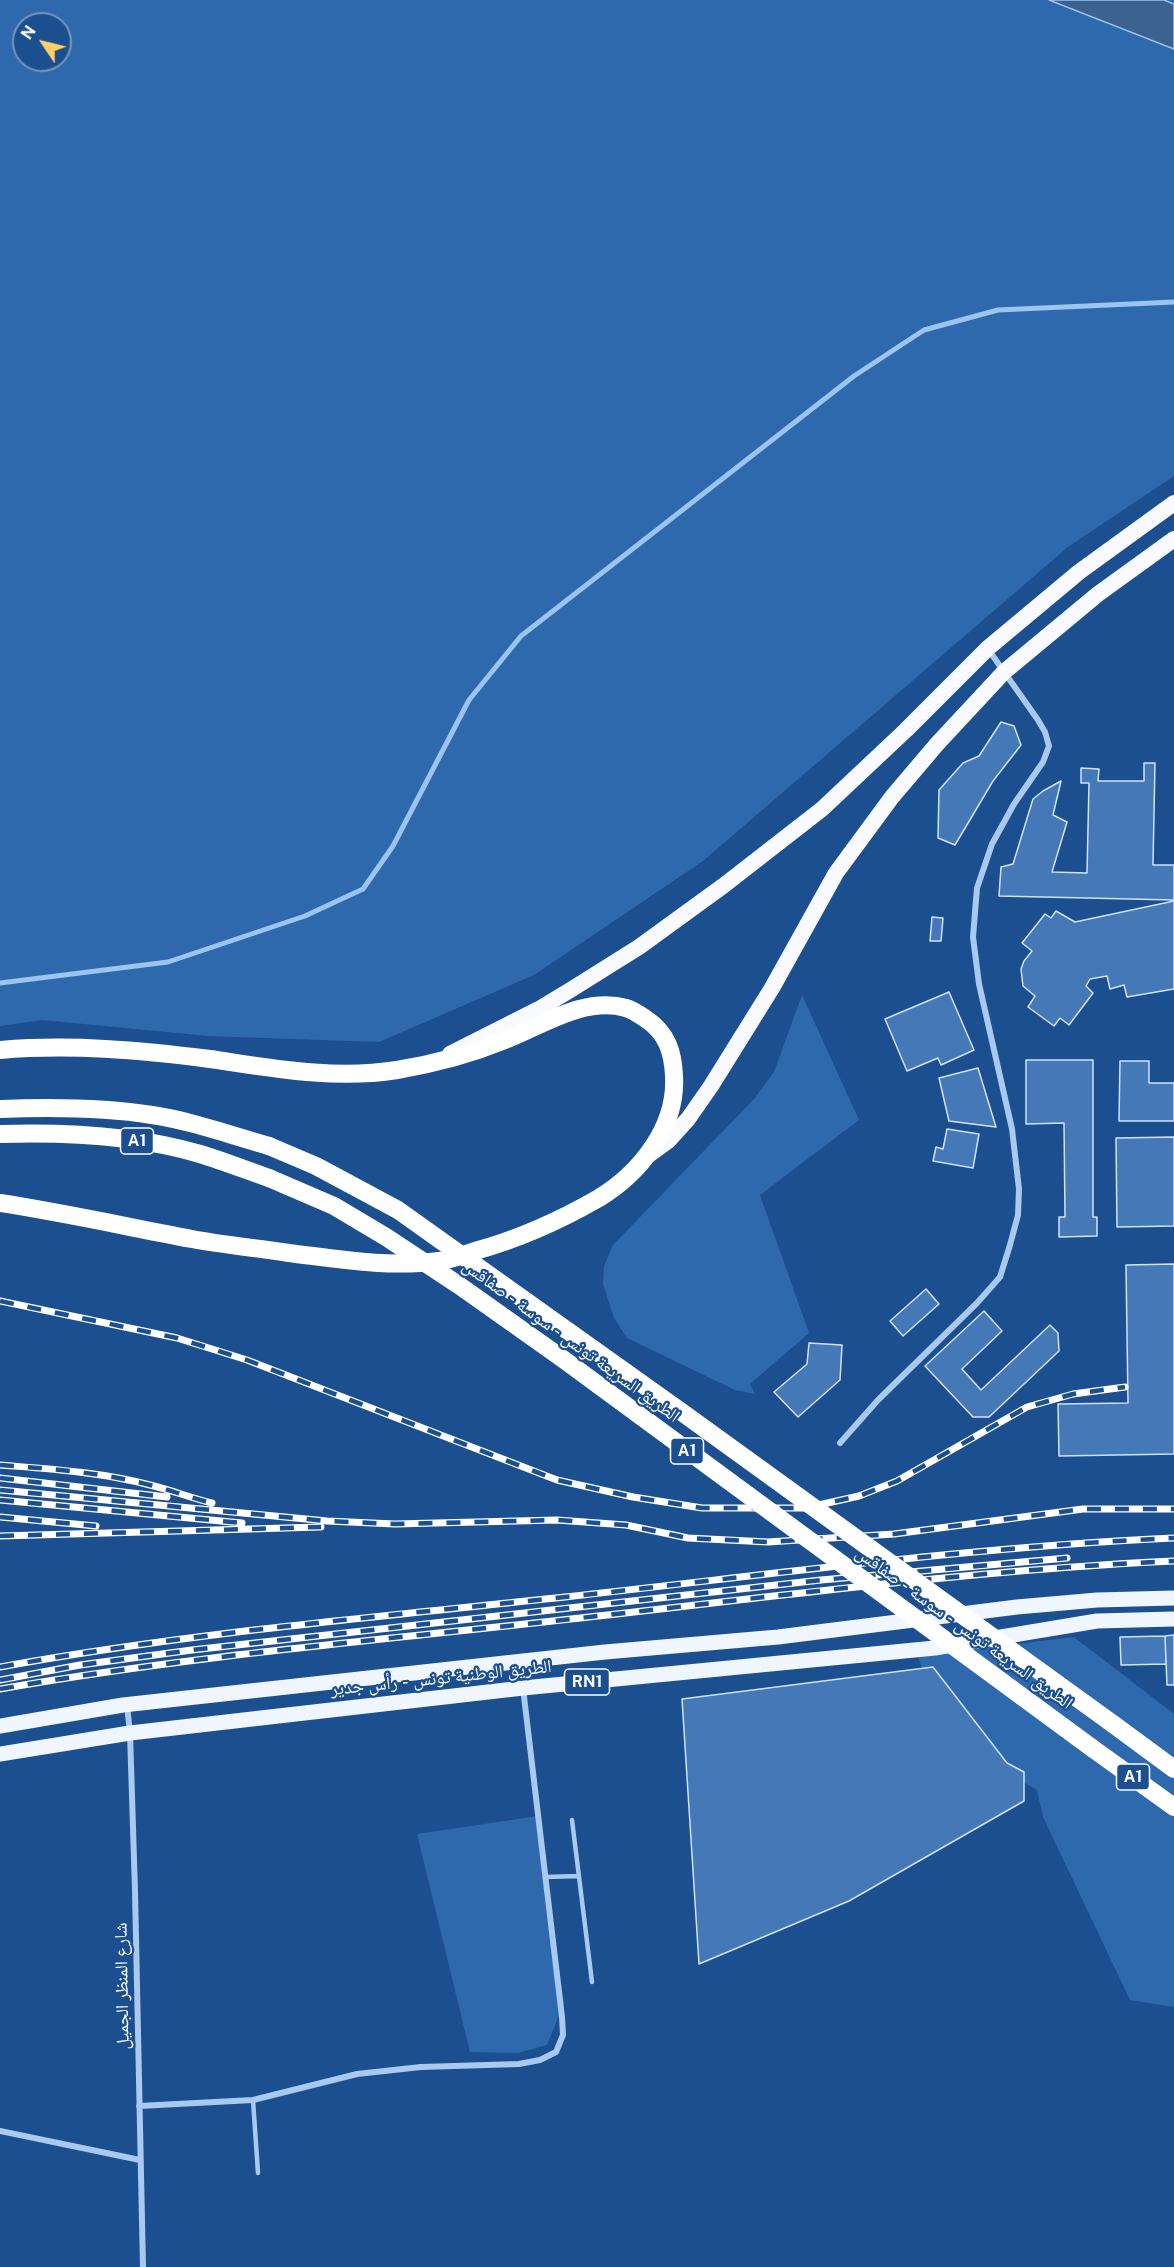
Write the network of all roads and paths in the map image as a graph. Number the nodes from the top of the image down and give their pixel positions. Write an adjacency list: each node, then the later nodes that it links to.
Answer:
1 (1174, 503): 3 (highway)
2 (1174, 539): 4 (highway)
3 (988, 648): 4 (street); 6 (highway)
4 (1004, 672): 9 (highway); 11 (street)
5 (0, 1050): 6 (highway)
6 (436, 1062): 9 (highway)
7 (0, 1109): 19 (highway, الطريق السريعة تونس - سوسة - صفاقس / A1, bridge)
8 (0, 1134): 20 (highway, الطريق السريعة تونس - سوسة - صفاقس / A1, bridge)
9 (649, 1155): 10 (highway)
10 (0, 1203)
11 (840, 1443)
12 (1174, 1598): 15 (main road, الطريق الوطنية تونس - رأس جدير / RN1)
13 (1174, 1618): 14 (main road, الطريق الوطنية تونس - رأس جدير / RN1)
14 (523, 1688): 17 (main road, الطريق الوطنية تونس - رأس جدير / RN1); 23 (street)
15 (126, 1705): 16 (main road, الطريق الوطنية تونس - رأس جدير / RN1); 17 (street, شارع المنظر الجميل)
16 (0, 1726)
17 (130, 1733): 18 (main road, الطريق الوطنية تونس - رأس جدير / RN1); 26 (street, شارع المنظر الجميل)
18 (0, 1754)
19 (1174, 1770)
20 (1174, 1807)
21 (572, 1820): 22 (lane)
22 (579, 1876): 23 (lane); 24 (lane)
23 (545, 1877): 25 (street)
24 (592, 1982)
25 (253, 2100): 26 (street); 29 (lane)
26 (139, 2106): 28 (street, شارع المنظر الجميل)
27 (0, 2131): 28 (street)
28 (140, 2160): 30 (street, شارع المنظر الجميل)
29 (258, 2173)
30 (143, 2267)

